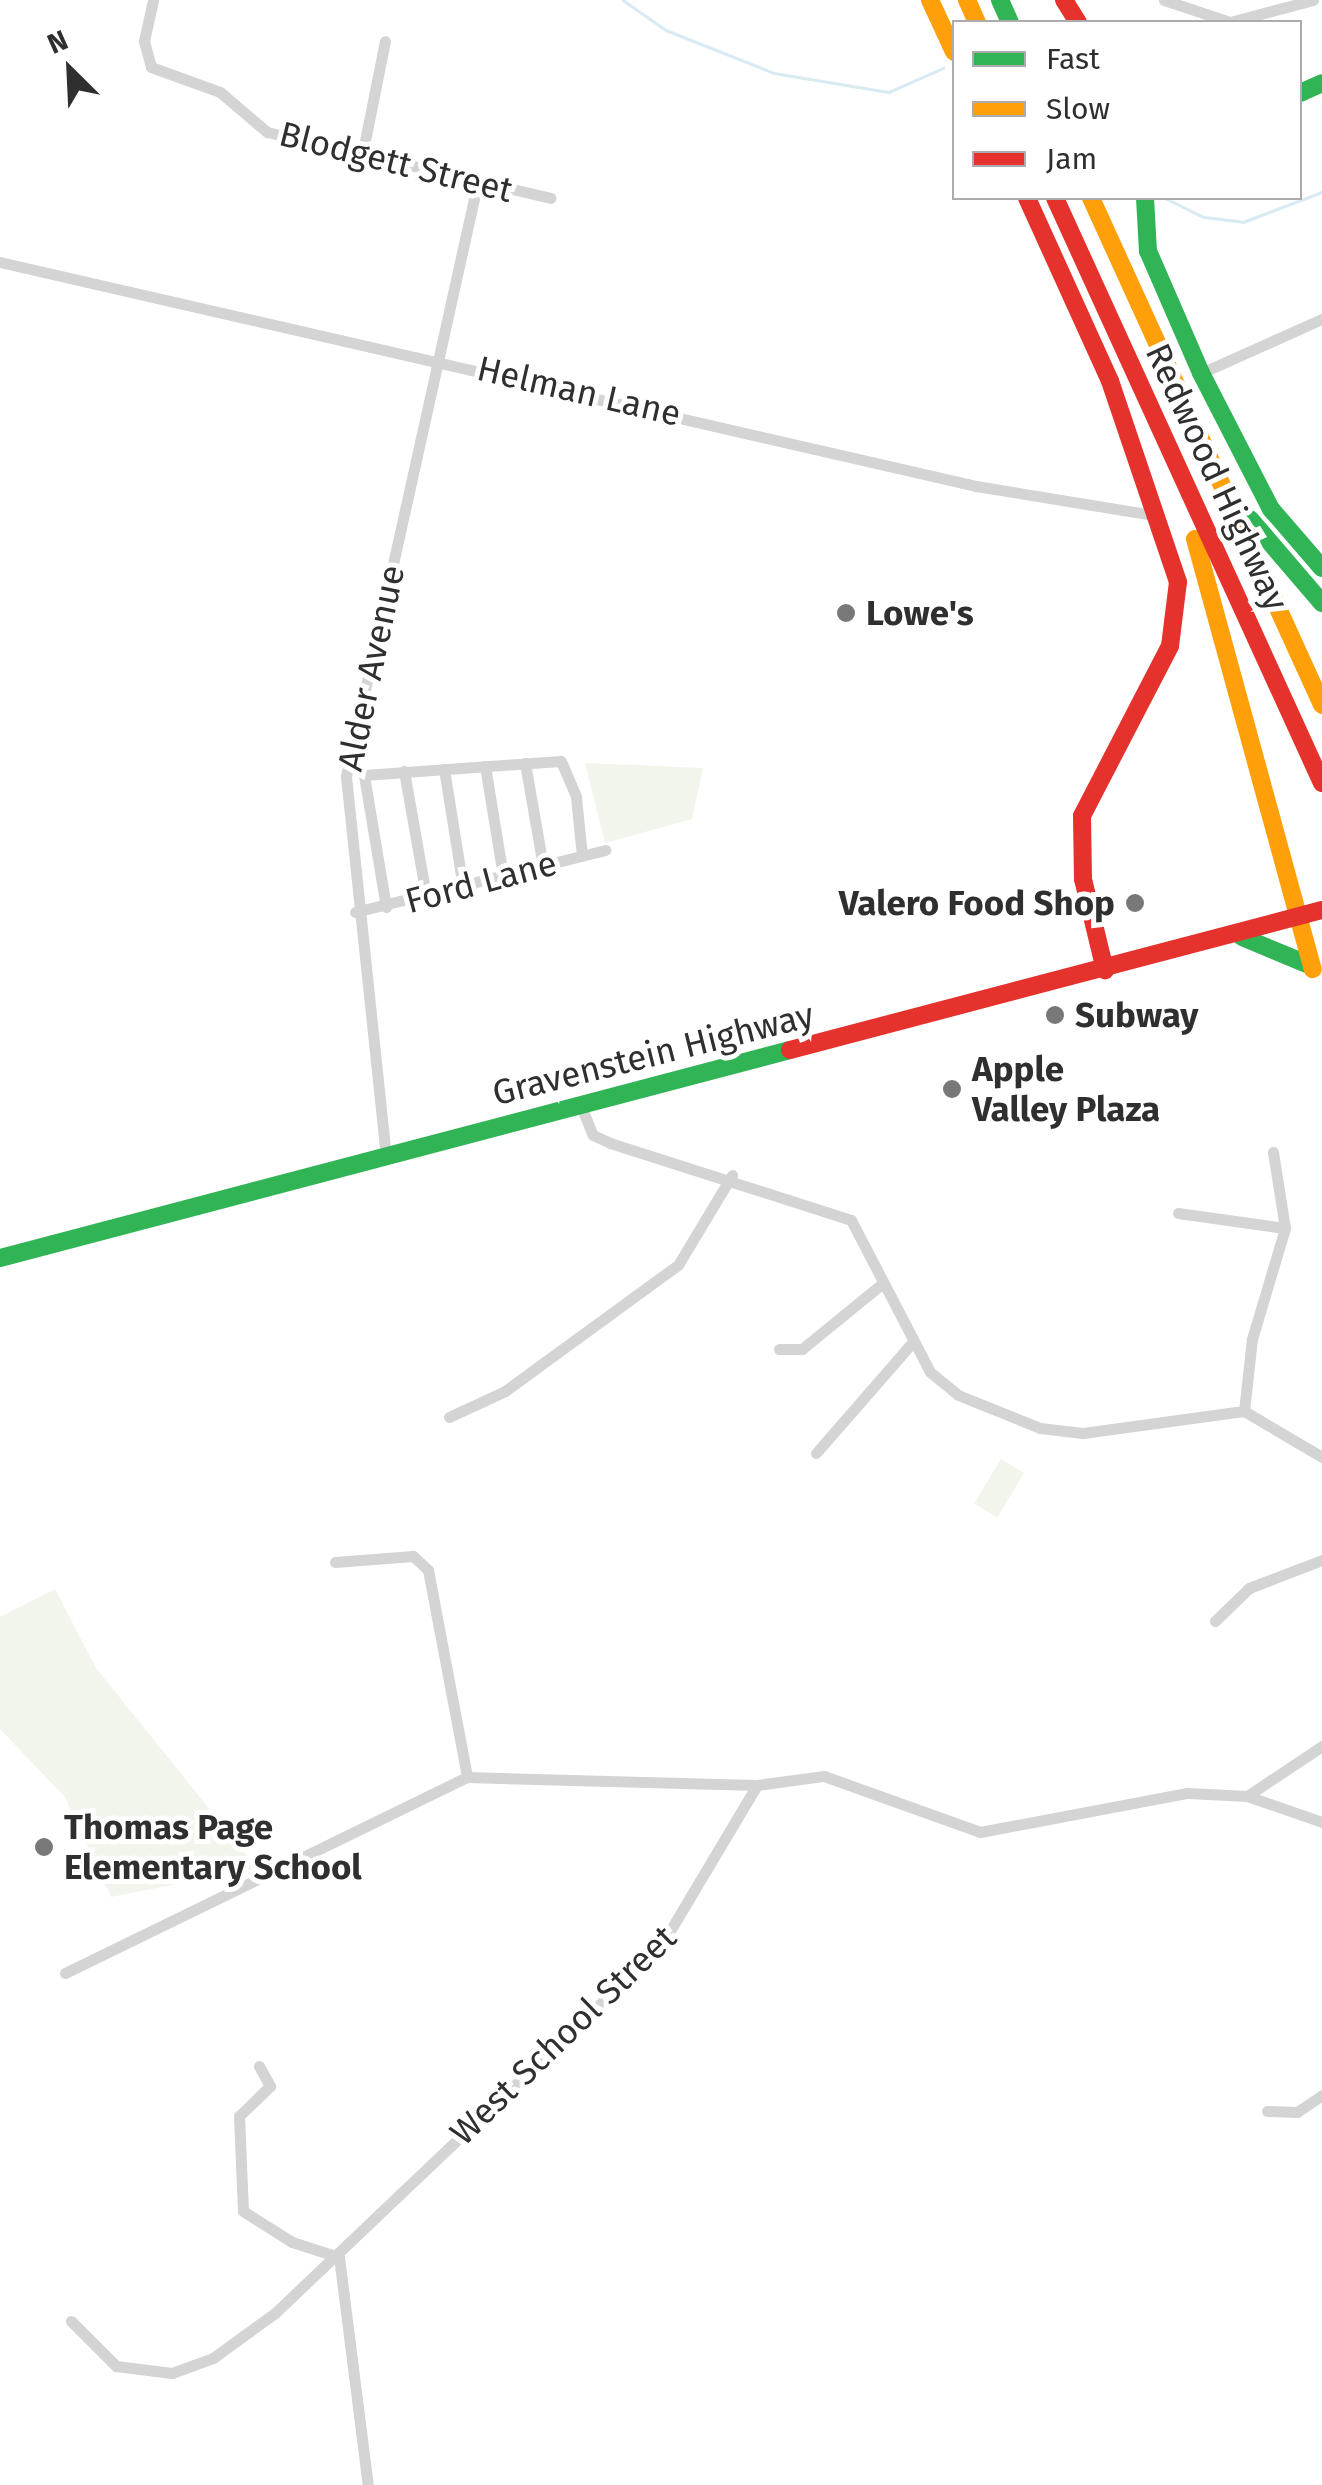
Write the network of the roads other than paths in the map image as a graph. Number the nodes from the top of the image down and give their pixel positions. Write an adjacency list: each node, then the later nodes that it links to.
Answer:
1 (153, 0): 9 (street, Blodgett Street)
2 (930, 0): 8 (main road)
3 (1164, 0): 5 (street)
4 (1313, 0): 6 (street)
5 (1224, 20)
6 (1238, 20)
7 (385, 41): 9 (street)
8 (952, 48)
9 (362, 156): 10 (street, Blodgett Street)
10 (477, 185): 11 (street, Blodgett Street); 18 (street, Alder Avenue)
11 (550, 198)
12 (1027, 200): 22 (main road)
13 (1057, 200): 21 (main road, Redwood Highway)
14 (1091, 200): 20 (main road, Redwood Highway)
15 (1145, 200): 19 (main road)
16 (0, 262): 18 (street, Helman Lane)
17 (1322, 318): 19 (street)
18 (439, 358): 22 (street, Helman Lane); 39 (street, Alder Avenue)
19 (1201, 373): 23 (main road)
20 (1183, 398): 24 (main road); 25 (main road, Redwood Highway)
21 (1148, 404): 30 (main road, Redwood Highway); 40 (main road)
22 (1159, 516): 42 (main road)
23 (1322, 568)
24 (1322, 603)
25 (1322, 705)
26 (526, 764): 27 (street); 32 (street); 33 (street)
27 (485, 766): 28 (street); 34 (street)
28 (444, 769): 29 (street); 35 (street)
29 (404, 771): 36 (street); 37 (street)
30 (1322, 783)
31 (605, 850): 32 (street, Ford Lane)
32 (582, 856): 33 (street, Ford Lane)
33 (543, 866): 34 (street, Ford Lane)
34 (503, 876): 35 (street, Ford Lane)
35 (463, 886): 36 (street, Ford Lane)
36 (426, 896): 37 (street, Ford Lane)
37 (386, 907): 39 (street, Ford Lane)
38 (1322, 910): 40 (main road, Gravenstein Highway)
39 (356, 912): 46 (street, Alder Avenue)
40 (1294, 919): 41 (main road, Gravenstein Highway); 43 (main road)
41 (1242, 937): 42 (main road, Gravenstein Highway); 43 (main road)
42 (1106, 970): 44 (main road, Gravenstein Highway)
43 (1318, 974)
44 (581, 1106): 46 (main road, Gravenstein Highway); 47 (street)
45 (1273, 1152): 49 (street)
46 (386, 1157): 50 (main road, Gravenstein Highway)
47 (732, 1175): 53 (street); 57 (street)
48 (1178, 1213): 49 (street)
49 (1285, 1228): 56 (street)
50 (68, 1240): 51 (street); 52 (main road, Gravenstein Highway)
51 (0, 1249)
52 (0, 1258)
53 (883, 1283): 54 (street); 55 (street)
54 (913, 1342): 56 (street); 58 (street)
55 (780, 1349)
56 (1244, 1411): 59 (street)
57 (448, 1416)
58 (816, 1453)
59 (1322, 1457)
60 (1322, 1560): 62 (street)
61 (336, 1562): 64 (street)
62 (1214, 1621)
63 (1322, 1746): 66 (street)
64 (467, 1776): 65 (street); 68 (street)
65 (757, 1785): 66 (street); 72 (street, West School Street)
66 (1247, 1796): 67 (street)
67 (1322, 1822)
68 (65, 1972)
69 (260, 2066): 72 (street)
70 (1322, 2095): 71 (street)
71 (1266, 2111)
72 (339, 2257): 73 (street, West School Street); 74 (street)
73 (70, 2321)
74 (368, 2485)

